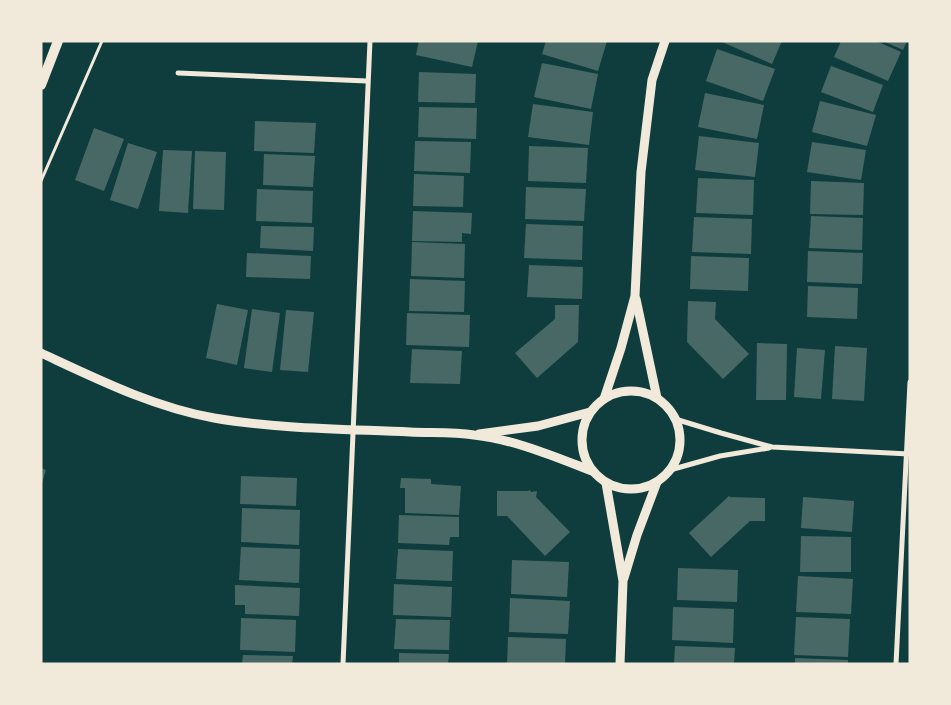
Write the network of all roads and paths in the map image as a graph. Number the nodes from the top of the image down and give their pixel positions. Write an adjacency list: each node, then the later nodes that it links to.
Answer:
1 (58, 41): 7 (main road)
2 (102, 41): 8 (path)
3 (370, 41): 6 (street)
4 (665, 41): 9 (street)
5 (178, 72): 6 (street)
6 (367, 81): 16 (street)
7 (41, 85)
8 (41, 181)
9 (635, 296): 12 (street); 13 (street)
10 (41, 353): 16 (street)
11 (910, 382): 19 (street)
12 (657, 398): 13 (street); 15 (street)
13 (604, 399): 14 (street)
14 (590, 412): 17 (street); 21 (street)
15 (675, 418): 18 (street); 20 (street)
16 (352, 429): 17 (street); 25 (street)
17 (474, 435): 21 (street)
18 (772, 447): 19 (street); 20 (street)
19 (908, 454): 27 (street)
20 (670, 470): 22 (street)
21 (592, 471): 23 (street)
22 (657, 482): 23 (street); 24 (street)
23 (606, 483): 24 (street)
24 (624, 581): 26 (street)
25 (343, 664)
26 (620, 664)
27 (896, 664)

